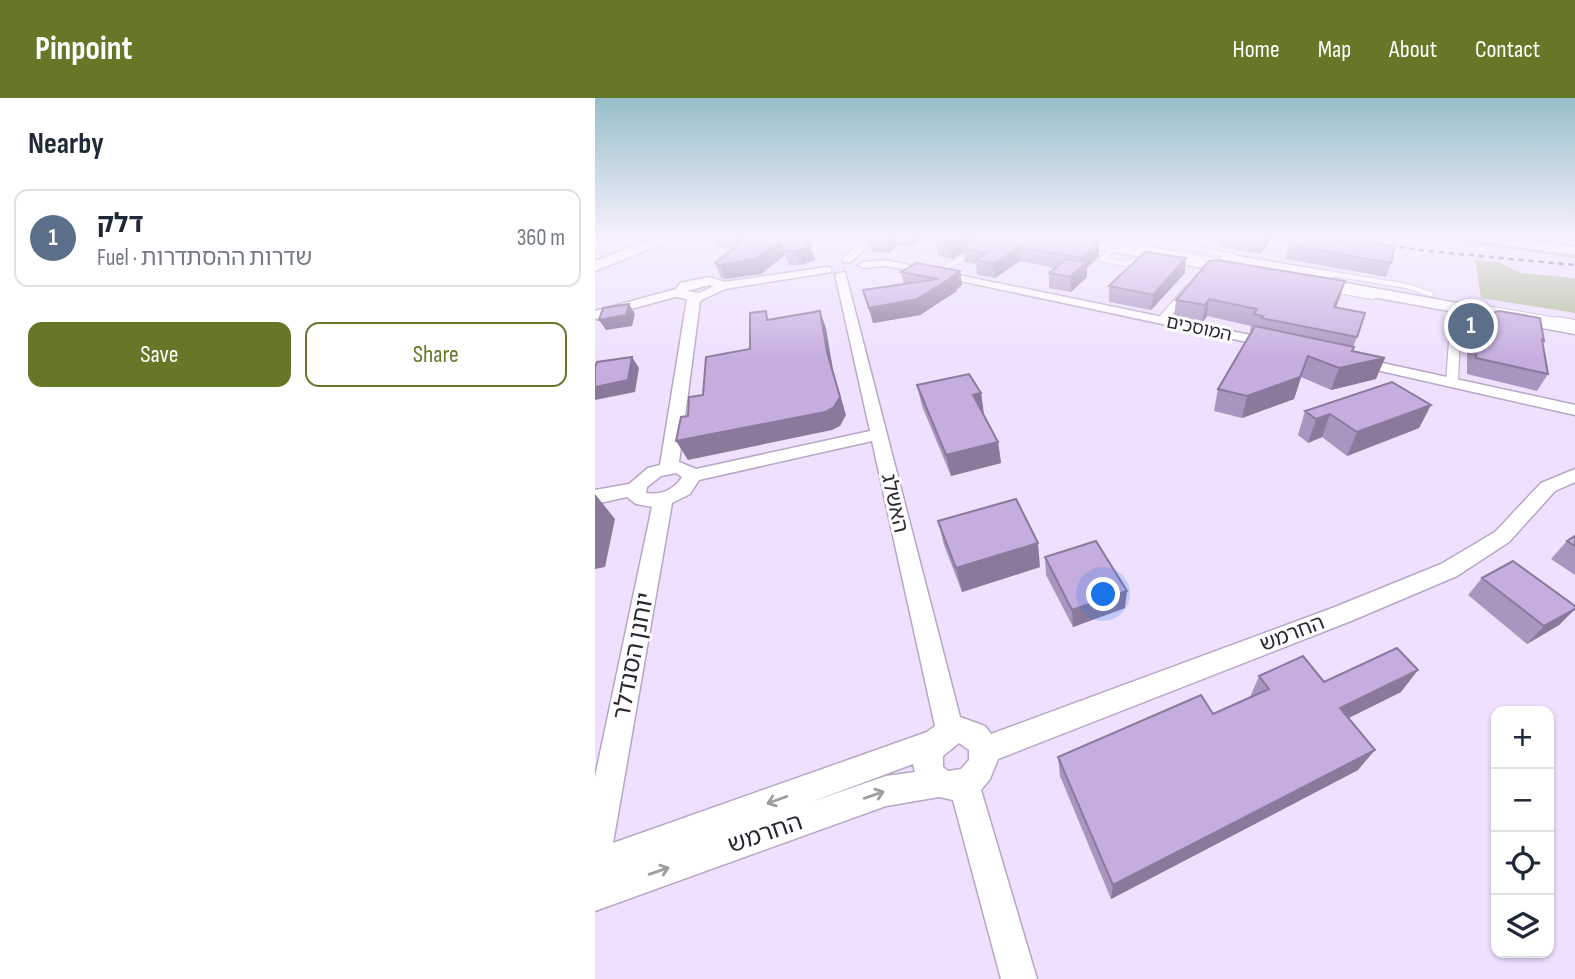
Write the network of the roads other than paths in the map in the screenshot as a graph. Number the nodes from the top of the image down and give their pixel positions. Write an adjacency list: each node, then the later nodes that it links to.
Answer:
1 (709, 277): 12 (street)
2 (709, 277): 13 (street)
3 (779, 277): 12 (street)
4 (840, 277): 27 (street, האשלג)
5 (956, 277): 18 (street, המוסכים)
6 (1198, 277): 18 (street)
7 (1276, 277): 14 (highway)
8 (1312, 277): 15 (highway)
9 (1317, 277): 19 (lane)
10 (1355, 277): 15 (lane)
11 (1299, 284): 15 (lane)
12 (721, 286): 13 (street)
13 (686, 295): 16 (street); 28 (street)
14 (1409, 299): 15 (lane); 21 (highway)
15 (1429, 300): 17 (lane); 19 (highway)
16 (595, 315)
17 (1455, 316): 20 (lane); 21 (lane); 25 (street)
18 (1162, 320): 23 (street, המוסכים)
19 (1575, 321)
20 (1486, 324)
21 (1546, 324): 22 (highway)
22 (1575, 329)
23 (1294, 348)
24 (1346, 359): 25 (street)
25 (1452, 382): 26 (street)
26 (1575, 410)
27 (879, 434): 30 (street); 34 (street, האשלג)
28 (669, 468): 30 (street); 31 (street)
29 (1575, 475): 35 (street, החרמש)
30 (692, 476): 33 (street)
31 (635, 489): 32 (street); 33 (street)
32 (595, 497)
33 (663, 499): 37 (street, יוחנן הסנדלר)
34 (942, 738): 35 (street); 36 (street); 38 (street, החרמש, one-way to 38)
35 (985, 750): 36 (street)
36 (951, 784): 39 (street, החרמש, one-way to 36); 40 (street)
37 (595, 854)
38 (595, 866)
39 (595, 894)
40 (1019, 979)

